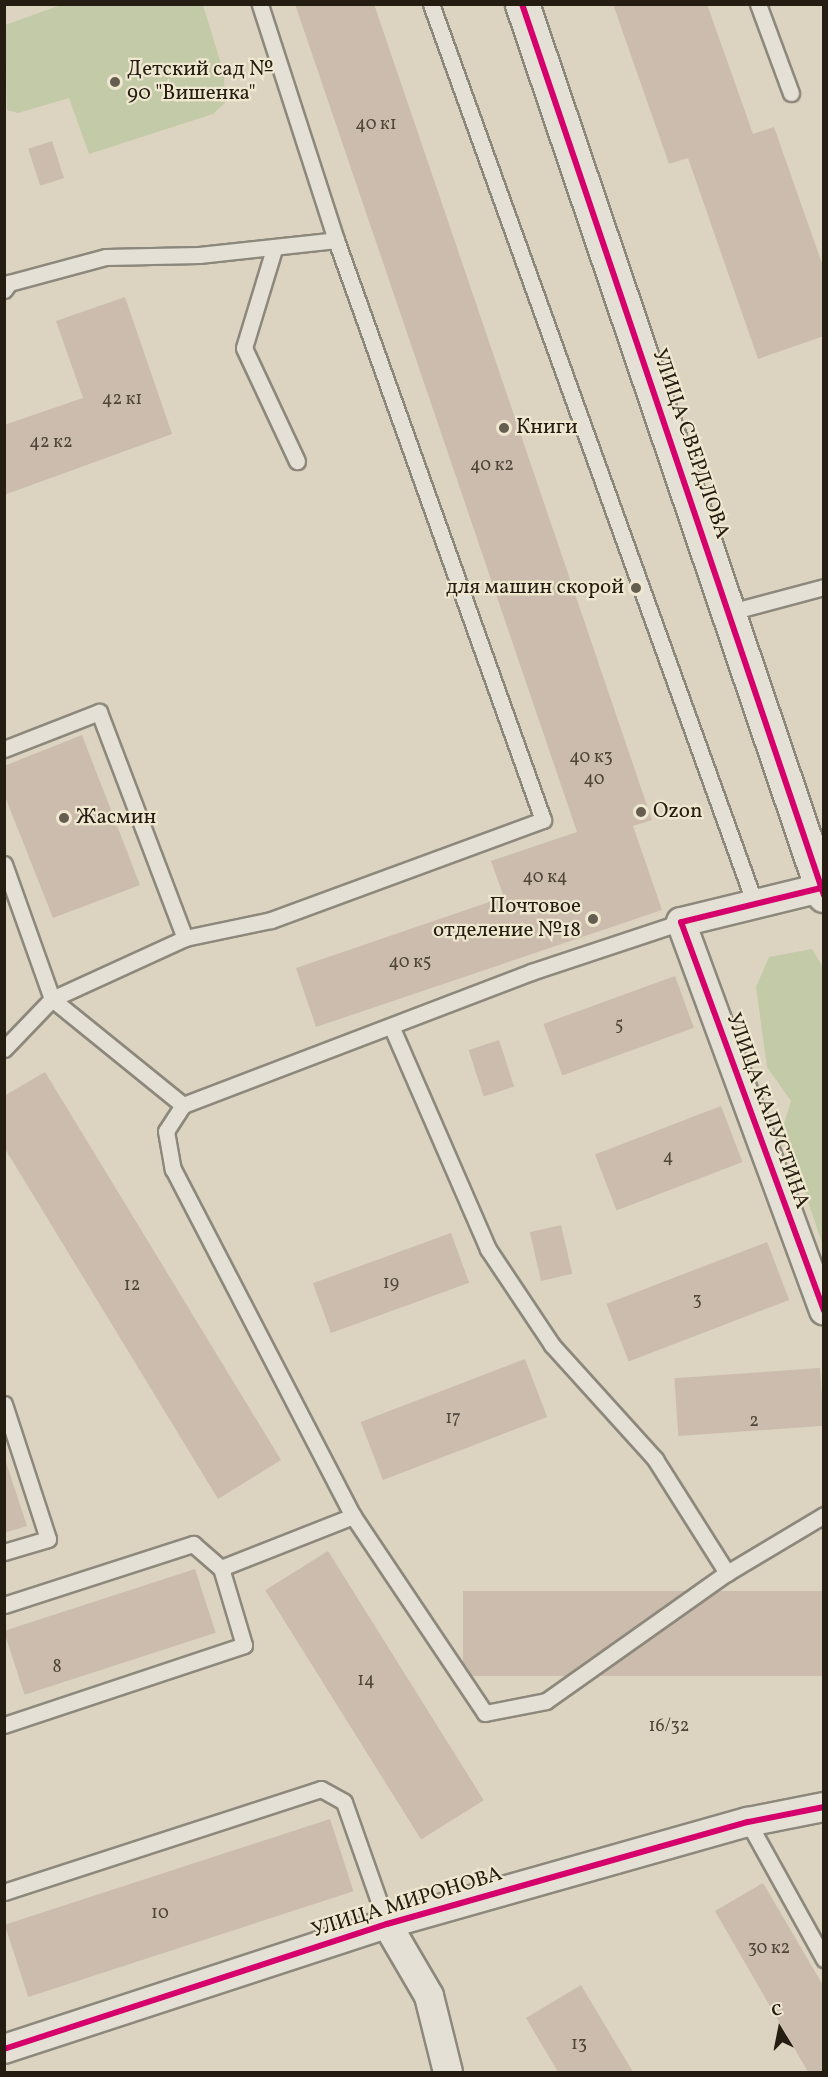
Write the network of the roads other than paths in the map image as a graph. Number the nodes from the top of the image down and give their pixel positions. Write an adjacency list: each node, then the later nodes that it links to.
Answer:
1 (260, 4): 6 (lane)
2 (431, 4): 15 (lane)
3 (522, 4): 11 (street, УЛИЦА СВЕРДЛОВА)
4 (758, 4): 5 (lane)
5 (790, 93)
6 (336, 240): 7 (lane); 17 (lane)
7 (274, 249): 8 (lane); 9 (lane)
8 (6, 284)
9 (297, 461)
10 (824, 587): 11 (lane)
11 (730, 612): 14 (street, УЛИЦА СВЕРДЛОВА)
12 (4, 749): 17 (lane)
13 (4, 864): 18 (lane)
14 (822, 891): 15 (street)
15 (755, 904): 16 (street)
16 (681, 922): 19 (lane); 22 (street, УЛИЦА КАПУСТИНА)
17 (185, 938): 18 (lane)
18 (52, 999): 20 (lane); 21 (lane)
19 (392, 1028): 21 (lane); 28 (lane)
20 (4, 1049)
21 (183, 1105): 25 (lane)
22 (824, 1311)
23 (4, 1404): 26 (lane)
24 (824, 1515): 28 (lane)
25 (353, 1516): 27 (lane); 28 (lane)
26 (4, 1552)
27 (220, 1568): 29 (lane); 30 (lane)
28 (727, 1573)
29 (4, 1605)
30 (4, 1725)
31 (824, 1807): 32 (street, УЛИЦА МИРОНОВА)
32 (748, 1822): 34 (street, УЛИЦА МИРОНОВА); 35 (lane)
33 (4, 1892): 34 (lane)
34 (387, 1924): 36 (street, УЛИЦА МИРОНОВА); 37 (street)
35 (824, 1959)
36 (4, 2049)
37 (448, 2073)

